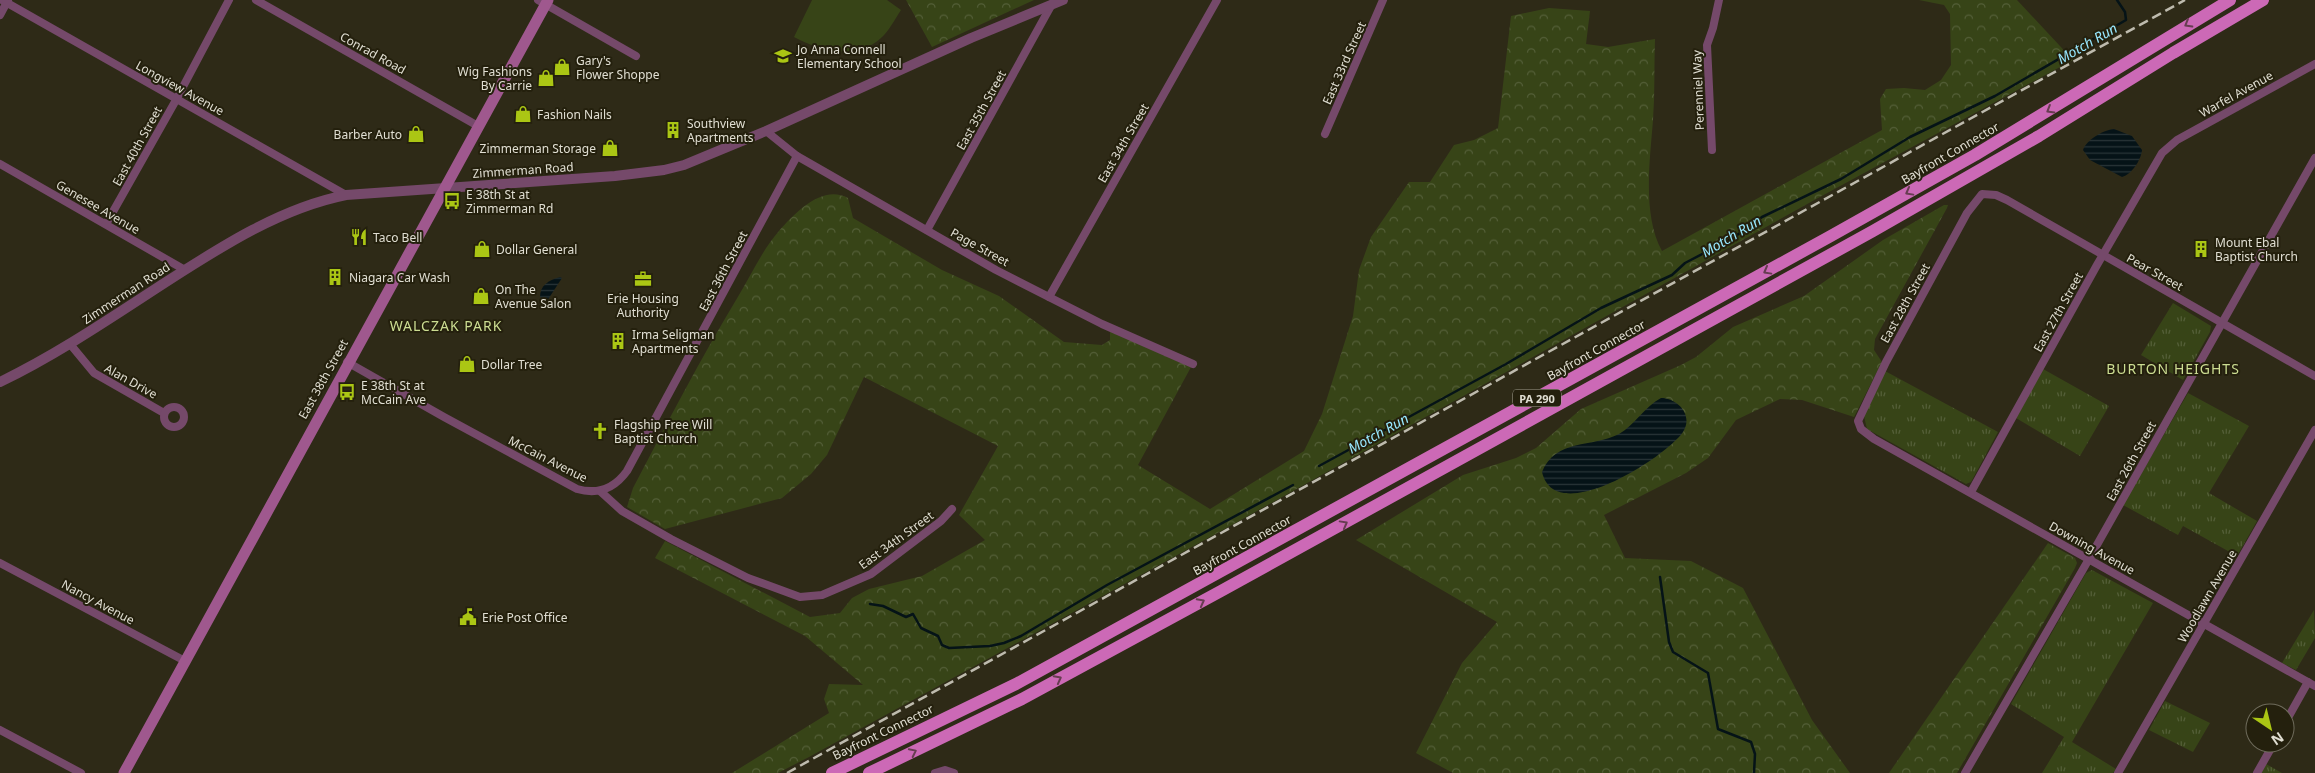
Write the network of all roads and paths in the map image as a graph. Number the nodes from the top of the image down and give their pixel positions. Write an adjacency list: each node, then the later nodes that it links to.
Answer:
1 (229, 0): 14 (street, East 40th Street)
2 (256, 0): 15 (street, Conrad Road)
3 (1217, 0): 30 (street, East 34th Street)
4 (1383, 0): 17 (street, East 33rd Street)
5 (1719, 0): 19 (street, Perenniel Way)
6 (2230, 0): 55 (highway, Bayfront Connector / PA 290, one-way to 55)
7 (2263, 0): 56 (highway, PA 290, one-way to 7)
8 (6, 1): 11 (street); 14 (street, Longview Avenue)
9 (544, 1): 12 (street); 15 (main road, East 38th Street)
10 (1056, 1): 16 (street, Zimmerman Road); 27 (street, East 35th Street)
11 (0, 15)
12 (636, 56)
13 (2315, 64): 18 (street, Warfel Avenue)
14 (176, 100): 25 (street, Longview Avenue); 26 (street, East 40th Street)
15 (478, 126): 23 (main road, East 38th Street)
16 (766, 131): 20 (street, Page Street); 23 (street, Zimmerman Road)
17 (1325, 134)
18 (2169, 146): 28 (street, East 27th Street)
19 (1712, 150)
20 (797, 156): 27 (street, Page Street); 40 (street, East 36th Street)
21 (2315, 158): 31 (street, East 26th Street)
22 (0, 164): 26 (street, Genesee Avenue)
23 (444, 188): 25 (street, Zimmerman Road); 33 (main road, East 38th Street)
24 (1982, 194): 28 (street, Pear Street); 38 (street, East 28th Street)
25 (346, 195): 29 (street, Zimmerman Road)
26 (106, 224): 29 (street, Genesee Avenue)
27 (927, 230): 30 (street, Page Street)
28 (2102, 256): 31 (street, Pear Street); 41 (street, East 27th Street)
29 (185, 270): 32 (street, Zimmerman Road)
30 (1049, 297): 34 (street, Page Street)
31 (2221, 323): 35 (street, Pear Street); 43 (street, East 26th Street)
32 (70, 344): 36 (street, Zimmerman Road); 37 (street, Alan Drive)
33 (348, 362): 40 (street, McCain Avenue); 47 (main road, East 38th Street)
34 (1193, 364)
35 (2315, 376)
36 (0, 382)
37 (164, 413)
38 (1859, 427): 41 (street, Downing Avenue)
39 (2315, 430): 46 (street, Woodlawn Avenue)
40 (600, 491): 45 (street, McCain Avenue)
41 (1970, 492): 43 (street, Downing Avenue)
42 (952, 510): 45 (street, East 34th Street)
43 (2089, 559): 46 (street, Downing Avenue); 58 (street, East 26th Street)
44 (0, 563): 47 (street, Nancy Avenue)
45 (822, 595)
46 (2204, 624): 48 (street, Downing Avenue); 59 (street, Woodlawn Avenue)
47 (186, 661): 54 (main road, East 38th Street)
48 (2312, 684): 49 (street)
49 (2295, 709)
50 (0, 730): 53 (street)
51 (2268, 753): 60 (street)
52 (937, 772): 57 (street)
53 (81, 773)
54 (124, 773)
55 (832, 773)
56 (869, 773)
57 (954, 773)
58 (1965, 773)
59 (2118, 773)
60 (2257, 773)

